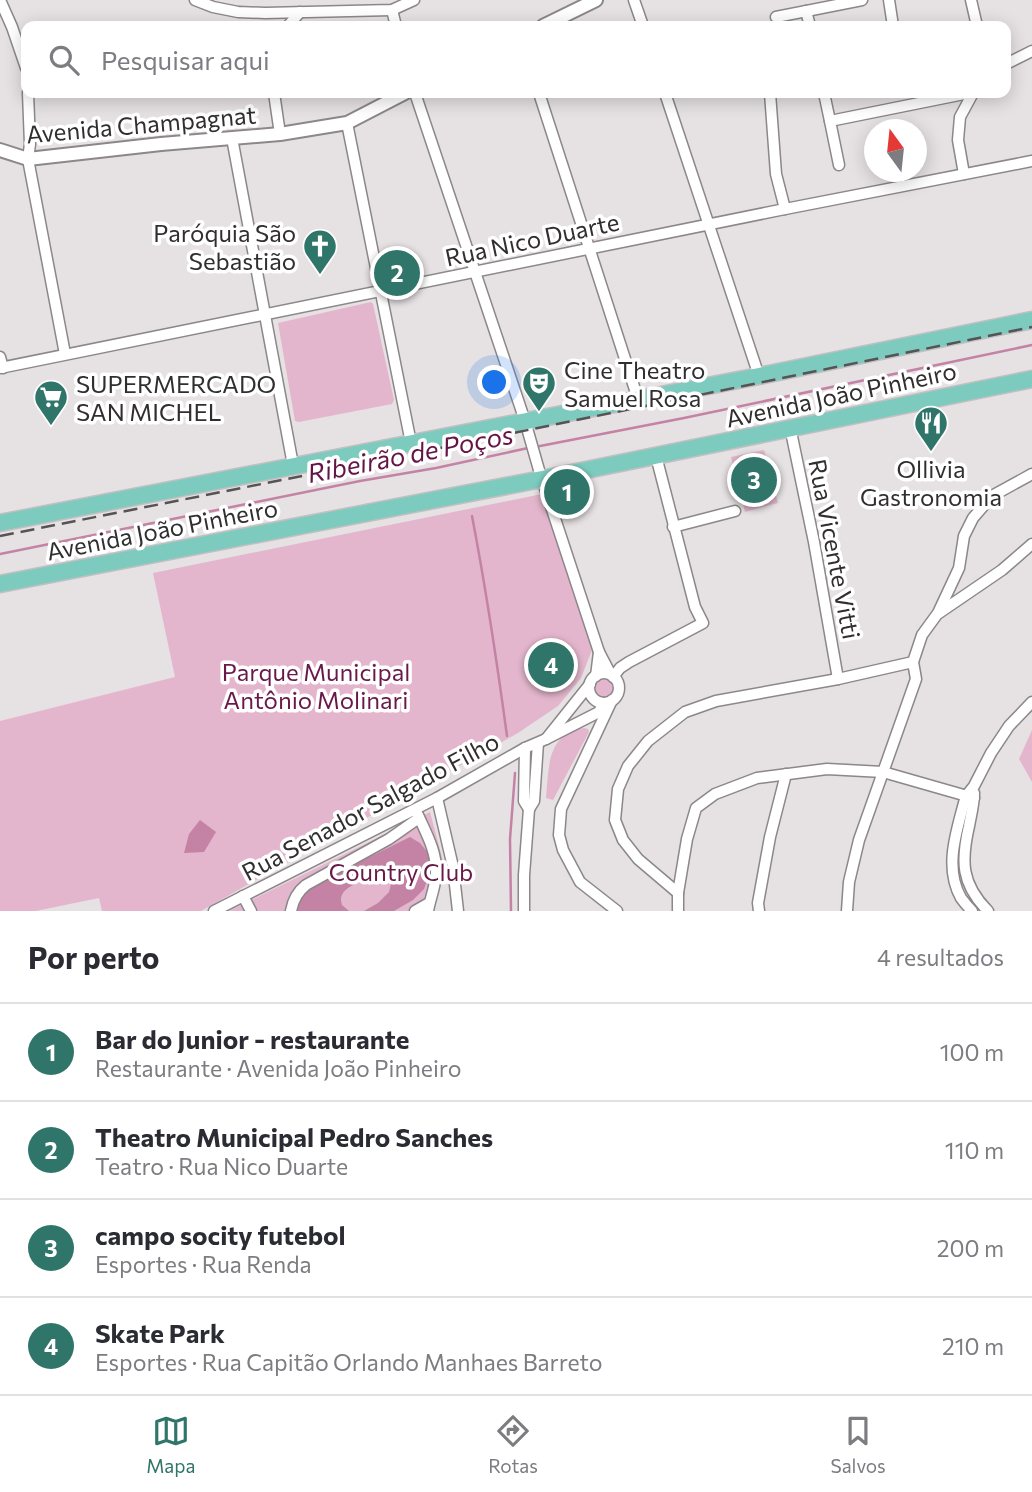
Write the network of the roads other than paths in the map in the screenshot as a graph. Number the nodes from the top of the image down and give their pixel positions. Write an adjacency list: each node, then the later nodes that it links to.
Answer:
1 (0, 0): 21 (street)
2 (195, 0): 10 (street)
3 (414, 0): 9 (street)
4 (596, 0): 15 (street)
5 (634, 0): 16 (street)
6 (862, 0): 11 (street)
7 (889, 0): 18 (street)
8 (971, 0): 19 (street)
9 (392, 10): 10 (street); 14 (street)
10 (300, 12): 13 (street)
11 (806, 12): 12 (street); 17 (street)
12 (776, 17)
13 (292, 21)
14 (395, 21)
15 (553, 21)
16 (641, 21)
17 (809, 21)
18 (892, 21)
19 (976, 21)
20 (1032, 51): 22 (street)
21 (21, 53)
22 (1011, 62)
23 (28, 98): 40 (street)
24 (275, 98): 37 (street)
25 (395, 98): 36 (street, Avenida Champagnat)
26 (417, 98): 47 (street)
27 (541, 98): 46 (street)
28 (667, 98): 45 (street)
29 (769, 98): 44 (street)
30 (825, 98): 35 (street)
31 (906, 98): 34 (street)
32 (944, 98): 34 (street)
33 (969, 98): 43 (street)
34 (907, 105): 35 (street)
35 (830, 121): 42 (street)
36 (346, 123): 37 (street, Avenida Champagnat); 48 (street)
37 (280, 134): 38 (street, Avenida Champagnat)
38 (232, 138): 40 (street, Avenida Champagnat); 49 (street)
39 (0, 150): 40 (street, Avenida Champagnat)
40 (28, 159): 51 (street)
41 (1032, 162): 43 (street, Rua Nico Duarte)
42 (839, 165)
43 (964, 174): 44 (street, Rua Nico Duarte)
44 (785, 209): 45 (street, Rua Nico Duarte)
45 (710, 225): 46 (street, Rua Nico Duarte); 53 (street)
46 (590, 249): 47 (street, Rua Nico Duarte); 55 (street)
47 (475, 272): 48 (street, Rua Nico Duarte); 56 (street)
48 (381, 292): 49 (street, Rua Nico Duarte); 58 (street)
49 (264, 315): 51 (street, Rua Nico Duarte); 60 (street)
50 (1032, 320): 53 (main road, Avenida João Pinheiro)
51 (65, 354): 52 (street, Rua Nico Duarte)
52 (1, 364)
53 (759, 376): 55 (main road, Avenida João Pinheiro)
54 (1032, 379): 57 (main road, Avenida João Pinheiro)
55 (638, 399): 56 (main road, Avenida João Pinheiro)
56 (525, 421): 58 (main road, Avenida João Pinheiro); 61 (street)
57 (790, 427): 59 (main road, Avenida João Pinheiro); 73 (street, Rua Vicente Vitti)
58 (411, 443): 60 (main road, Avenida João Pinheiro)
59 (656, 456): 61 (main road, Avenida João Pinheiro); 65 (street)
60 (293, 466): 64 (main road, Avenida João Pinheiro)
61 (540, 472): 67 (main road, Avenida João Pinheiro); 69 (street)
62 (1032, 474): 68 (street)
63 (735, 511): 65 (street)
64 (0, 523)
65 (673, 527): 71 (street)
66 (1032, 544): 68 (street)
67 (0, 584)
68 (938, 613): 70 (street)
69 (599, 652): 71 (street); 72 (street)
70 (912, 662): 73 (street); 78 (street)
71 (612, 676): 72 (street); 74 (street)
72 (593, 680): 74 (street); 76 (street)
73 (838, 680): 84 (street)
74 (608, 702): 76 (street, Rua Senador Salgado Filho); 93 (street)
75 (1032, 702): 80 (street)
76 (542, 741): 77 (street, Rua Senador Salgado Filho); 82 (street)
77 (525, 748): 81 (street, Rua Senador Salgado Filho); 82 (street)
78 (883, 772): 79 (street); 80 (street); 96 (street)
79 (786, 774): 84 (street); 95 (street)
80 (970, 797): 97 (street); 98 (street)
81 (437, 798): 83 (street, Rua Senador Salgado Filho); 91 (street)
82 (529, 809): 92 (street)
83 (417, 813): 85 (street, Rua Senador Salgado Filho); 86 (street); 89 (street)
84 (678, 893): 94 (street)
85 (243, 896): 87 (street, Rua Senador Salgado Filho); 88 (street)
86 (428, 907): 90 (street)
87 (214, 911)
88 (251, 911)
89 (290, 911)
90 (415, 911)
91 (458, 911)
92 (524, 911)
93 (617, 911)
94 (678, 911)
95 (759, 911)
96 (847, 911)
97 (972, 911)
98 (988, 911)

